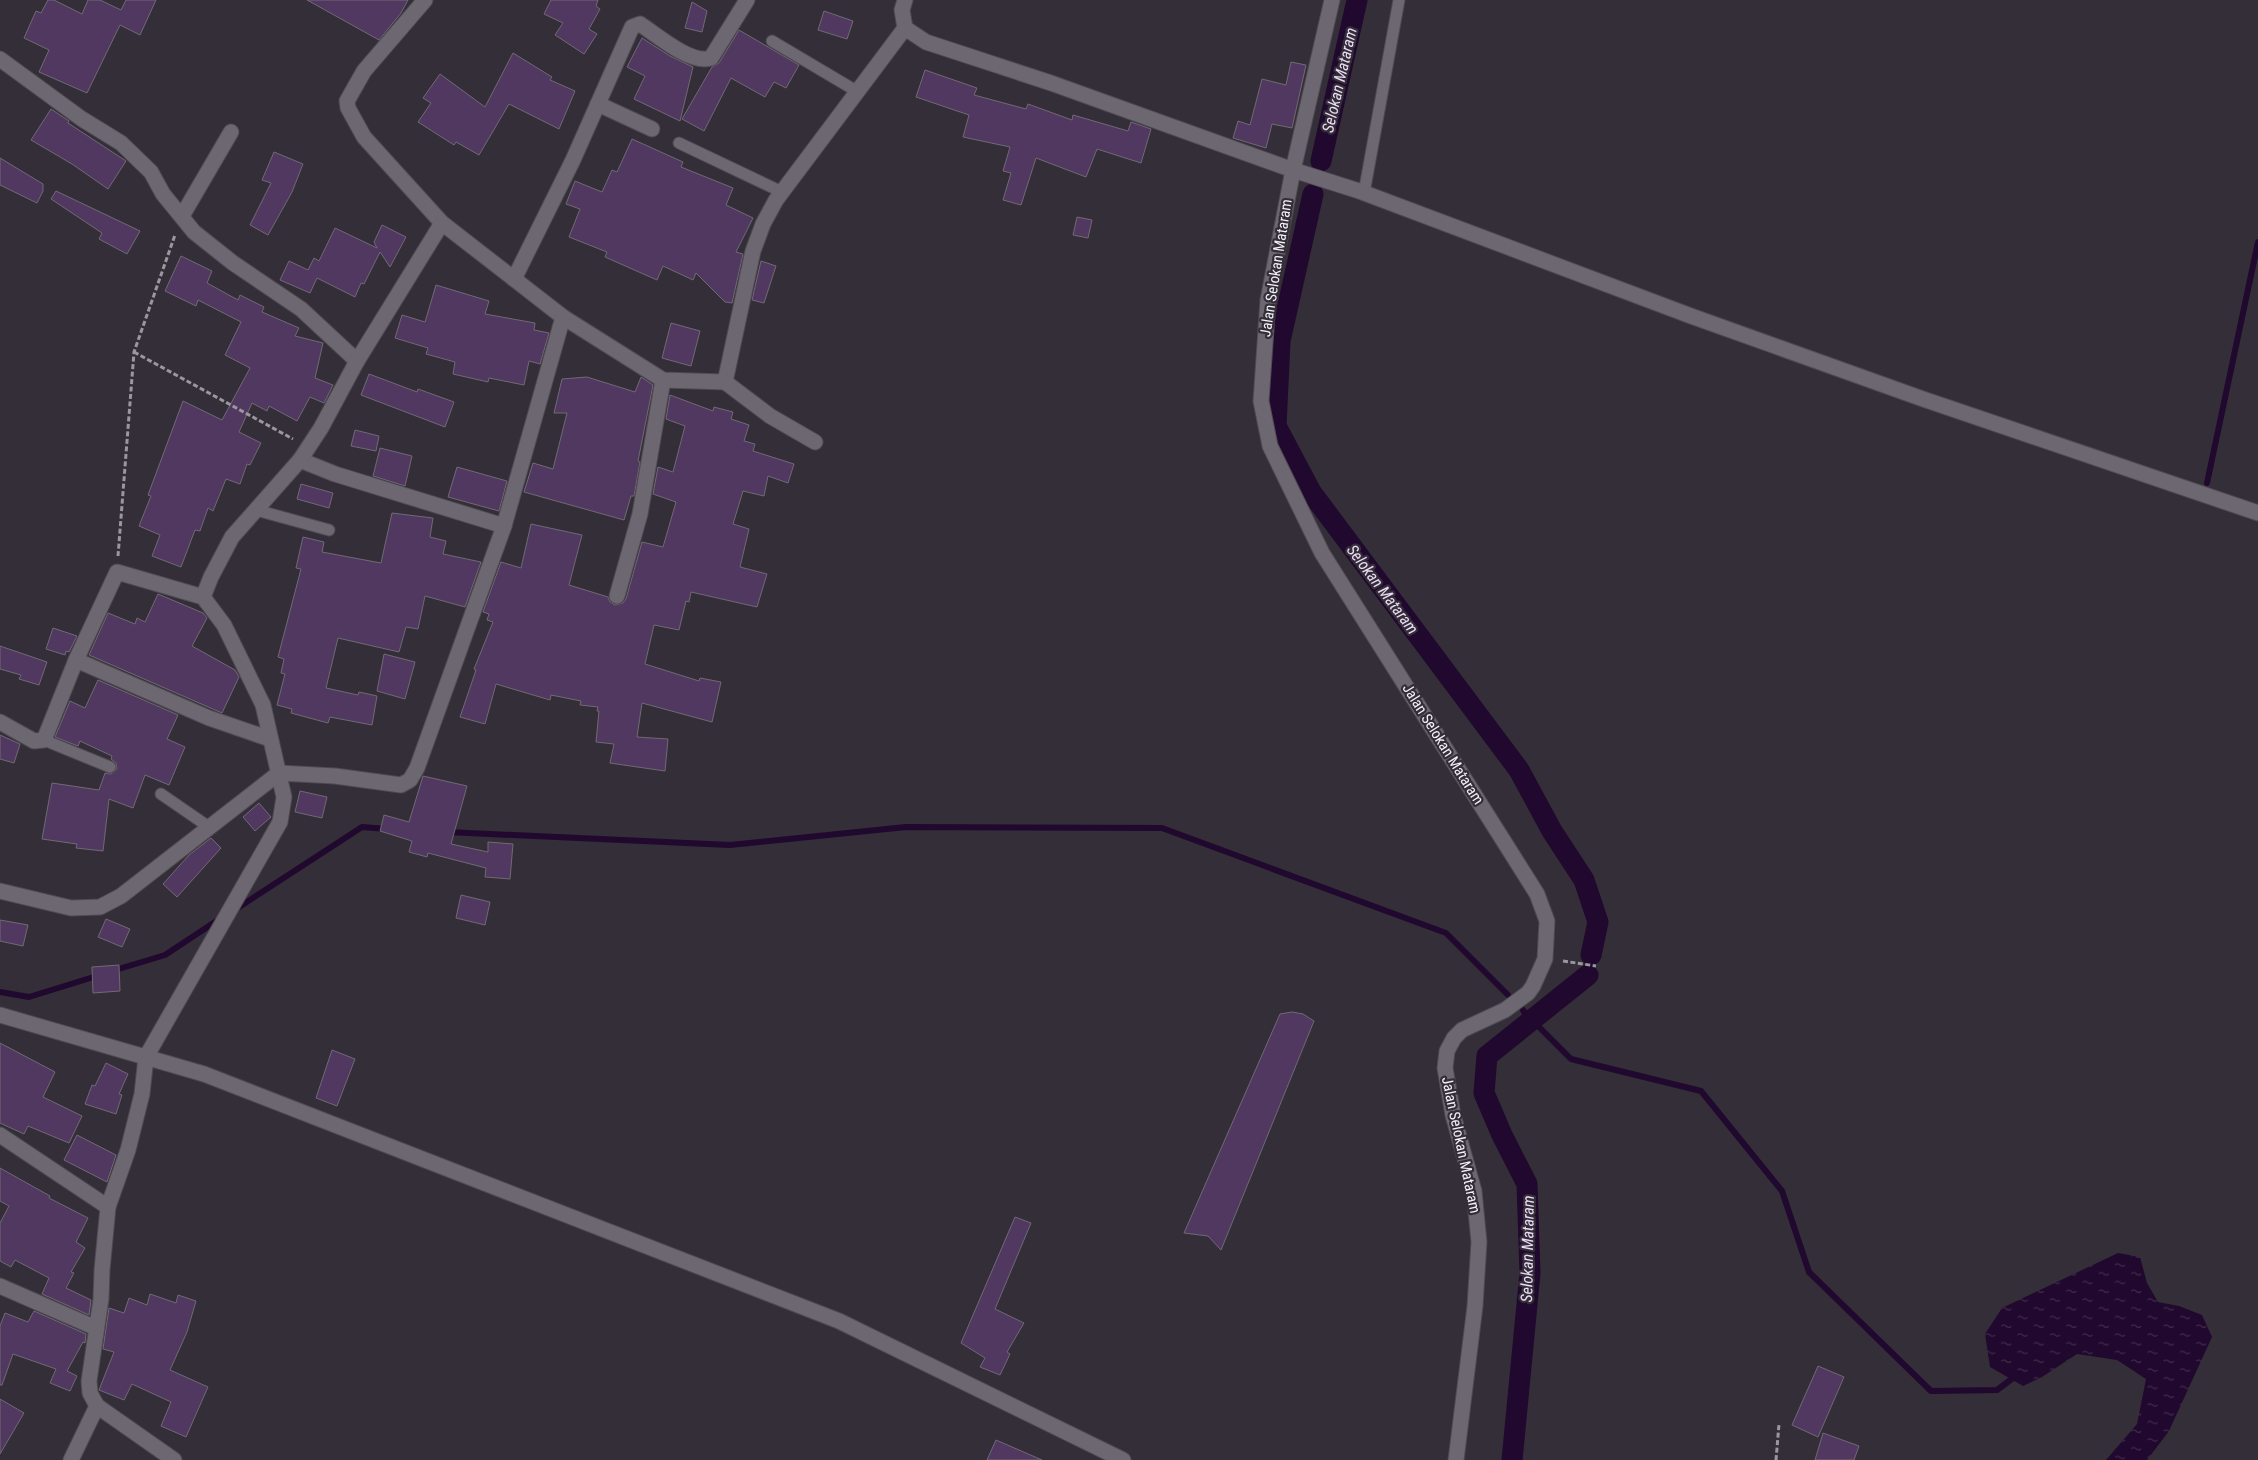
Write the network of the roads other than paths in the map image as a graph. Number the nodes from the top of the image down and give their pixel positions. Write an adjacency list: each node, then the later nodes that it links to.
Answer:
1 (425, 0): 18 (street)
2 (747, 0): 10 (street)
3 (905, 0): 6 (street)
4 (1332, 0): 14 (street, Jalan Selokan Mataram)
5 (1399, 0): 16 (lane)
6 (905, 28): 9 (street); 14 (street)
7 (772, 41): 9 (lane)
8 (0, 59): 17 (street)
9 (858, 92): 15 (street)
10 (598, 104): 11 (street); 19 (street)
11 (652, 129)
12 (231, 132): 17 (street)
13 (679, 142): 15 (lane)
14 (1293, 170): 16 (street); 51 (street, Jalan Selokan Mataram)
15 (782, 192): 23 (street)
16 (1362, 192): 27 (street)
17 (182, 216): 21 (street)
18 (442, 223): 19 (street); 21 (street)
19 (514, 279): 20 (street)
20 (563, 316): 22 (street); 28 (street)
21 (357, 361): 25 (street)
22 (664, 380): 23 (street); 30 (street)
23 (725, 382): 24 (street)
24 (815, 442)
25 (300, 460): 26 (street); 28 (street)
26 (256, 510): 29 (lane); 31 (street)
27 (2258, 513)
28 (504, 526): 37 (street)
29 (329, 530)
30 (616, 596)
31 (203, 598): 32 (street); 34 (street)
32 (76, 660): 34 (street); 35 (street)
33 (0, 722): 35 (street)
34 (270, 739): 37 (street)
35 (44, 740): 36 (lane)
36 (110, 767)
37 (279, 773): 39 (street); 42 (street)
38 (161, 794): 39 (lane)
39 (209, 827): 40 (street)
40 (0, 891)
41 (0, 1015): 42 (street)
42 (146, 1058): 44 (street); 50 (street)
43 (0, 1135): 44 (street)
44 (108, 1207): 46 (street)
45 (0, 1286): 46 (street)
46 (96, 1328): 47 (street)
47 (97, 1406): 48 (street); 49 (street)
48 (71, 1460)
49 (174, 1460)
50 (1123, 1460)
51 (1456, 1460)

